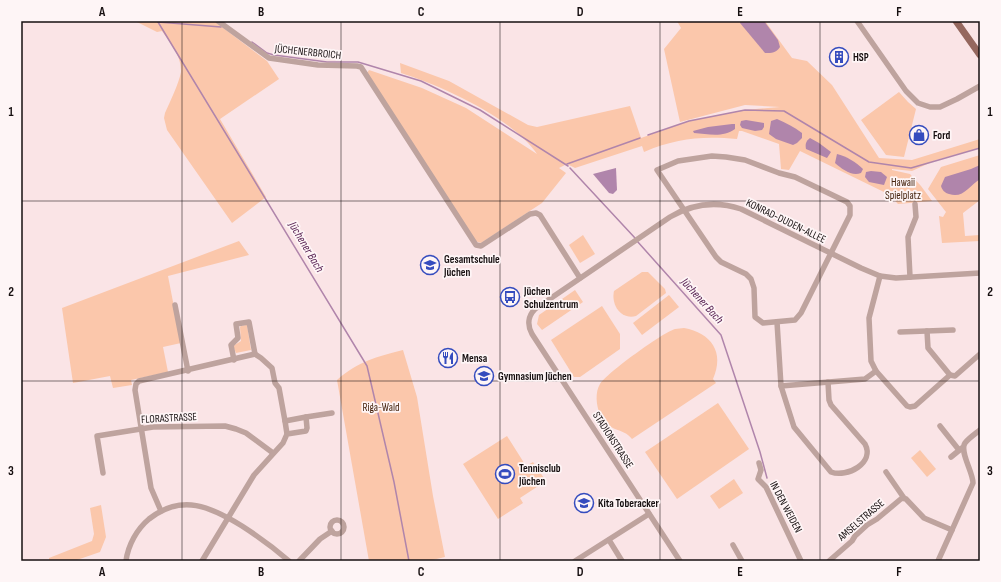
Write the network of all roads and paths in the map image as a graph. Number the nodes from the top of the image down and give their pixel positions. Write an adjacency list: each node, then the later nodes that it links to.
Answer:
1 (857, 21): 5 (street)
2 (956, 21): 4 (main road)
3 (220, 22): 12 (street, JÜCHENERBROICH)
4 (980, 55)
5 (980, 86)
6 (915, 204): 11 (street)
7 (684, 210): 8 (street, KONRAD-DUDEN-ALLEE); 8 (street); 12 (street, KONRAD-DUDEN-ALLEE); 14 (street)
8 (831, 253): 10 (street, KONRAD-DUDEN-ALLEE); 14 (street)
9 (980, 273): 11 (street, KONRAD-DUDEN-ALLEE)
10 (880, 276): 11 (street, KONRAD-DUDEN-ALLEE); 23 (street)
11 (910, 277)
12 (580, 278): 15 (street, KONRAD-DUDEN-ALLEE)
13 (175, 305): 22 (street)
14 (777, 322): 26 (street)
15 (530, 329): 42 (street, STADIONSTRASSE)
16 (953, 330): 17 (street)
17 (927, 331): 18 (street); 24 (street)
18 (900, 332)
19 (255, 354): 21 (street); 21 (street); 29 (street)
20 (980, 354): 24 (street)
21 (234, 360): 22 (street)
22 (188, 371): 31 (street)
23 (876, 371): 24 (street); 25 (street)
24 (950, 375)
25 (828, 382): 26 (street); 26 (street)
26 (781, 386)
27 (332, 413): 28 (street)
28 (306, 417): 29 (street); 33 (street)
29 (285, 421): 33 (street)
30 (940, 426): 34 (street)
31 (140, 429): 35 (street, FLORASTRASSE); 39 (street, FLORASTRASSE); 41 (street)
32 (980, 430): 34 (street)
33 (287, 434): 35 (street)
34 (962, 448): 36 (street); 44 (street)
35 (273, 453): 43 (street)
36 (951, 457)
37 (759, 463): 56 (street, IN DEN WEIDEN)
38 (886, 472): 40 (street)
39 (102, 473)
40 (904, 498): 44 (street); 57 (street, AMSELSTRASSE)
41 (162, 511): 43 (street); 49 (street)
42 (650, 514): 46 (street); 54 (street, STADIONSTRASSE)
43 (228, 518): 50 (street); 51 (street)
44 (952, 530): 58 (street)
45 (332, 531): 52 (street)
46 (609, 540): 48 (street); 53 (street)
47 (733, 545): 55 (street)
48 (578, 560)
49 (126, 561)
50 (202, 561)
51 (289, 561)
52 (299, 561)
53 (622, 561)
54 (680, 561)
55 (742, 561)
56 (801, 561)
57 (829, 561)
58 (938, 561)

